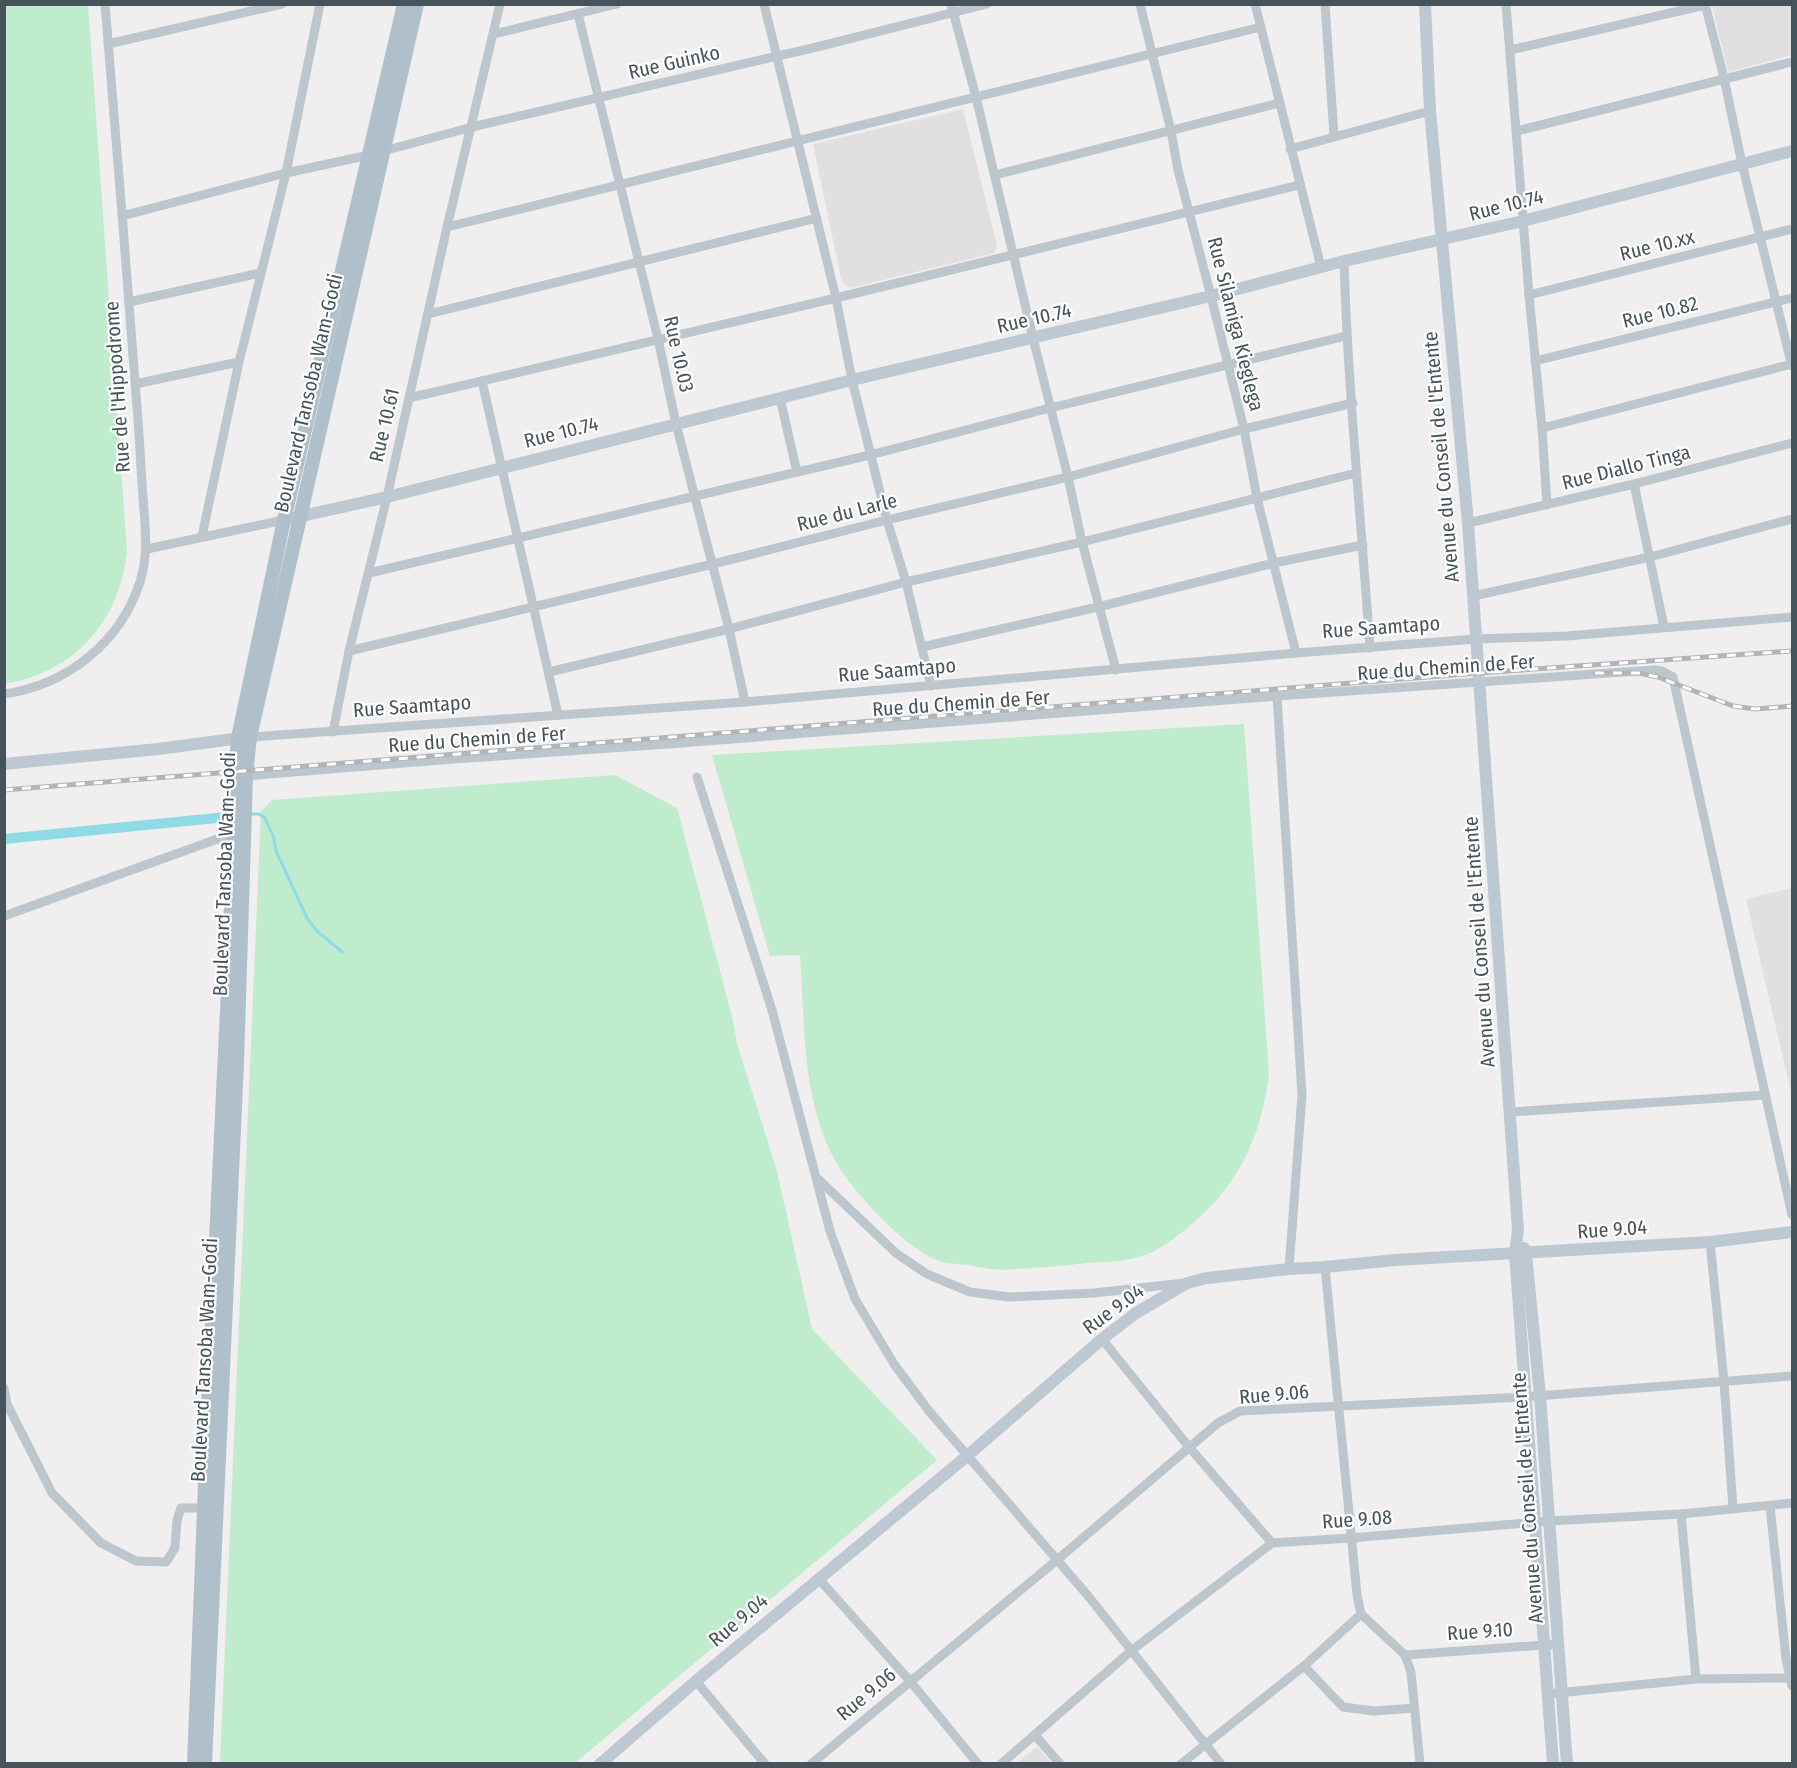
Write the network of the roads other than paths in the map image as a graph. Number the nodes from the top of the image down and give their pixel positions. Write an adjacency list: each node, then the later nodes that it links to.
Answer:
1 (105, 4): 20 (street, Rue de l'Hippodrome)
2 (282, 4): 20 (street)
3 (320, 4): 40 (street)
4 (404, 4): 38 (main road, Boulevard Tansoba Wam-Godi)
5 (417, 4): 36 (main road, Boulevard Tansoba Wam-Godi)
6 (500, 4): 19 (street, Rue 10.61)
7 (617, 4): 17 (street)
8 (764, 4): 23 (street)
9 (987, 4): 16 (street, Rue Guinko)
10 (1140, 4): 22 (street, Rue Silamiga Kieglega)
11 (1255, 4): 18 (street)
12 (1325, 4): 33 (street)
13 (1425, 4): 29 (main road, Avenue du Conseil de l'Entente)
14 (1506, 4): 21 (street)
15 (1705, 5): 21 (street); 25 (street)
16 (952, 9): 23 (street, Rue Guinko); 26 (street)
17 (578, 14): 19 (street); 27 (street, Rue 10.03)
18 (1261, 27): 22 (street); 28 (street)
19 (494, 34): 30 (street, Rue 10.61)
20 (108, 44): 45 (street, Rue de l'Hippodrome)
21 (1510, 50): 32 (street)
22 (1151, 54): 26 (street); 31 (street, Rue Silamiga Kieglega)
23 (777, 56): 27 (street, Rue Guinko); 34 (street)
24 (1792, 62): 25 (street)
25 (1724, 78): 32 (street); 39 (street)
26 (976, 97): 34 (street); 41 (street)
27 (599, 98): 30 (street, Rue Guinko); 42 (street, Rue 10.03)
28 (1279, 102): 31 (street); 35 (street)
29 (1430, 111): 33 (street); 51 (main road, Avenue du Conseil de l'Entente)
30 (472, 127): 36 (street, Rue Guinko); 48 (street, Rue 10.61)
31 (1171, 131): 41 (street); 44 (street, Rue Silamiga Kieglega)
32 (1517, 131): 47 (street)
33 (1334, 136): 35 (street)
34 (797, 140): 42 (street); 46 (street)
35 (1290, 149): 43 (street)
36 (384, 150): 38 (street, Rue Guinko); 92 (main road, Boulevard Tansoba Wam-Godi)
37 (1792, 152): 39 (main road, Rue 10.74)
38 (369, 155): 40 (street, Rue Guinko); 94 (main road, Boulevard Tansoba Wam-Godi)
39 (1742, 164): 47 (main road, Rue 10.74); 50 (street)
40 (286, 173): 45 (street, Rue Guinko); 56 (street)
41 (995, 175): 52 (street)
42 (620, 184): 48 (street); 54 (street, Rue 10.03)
43 (1299, 185): 44 (street); 55 (street)
44 (1190, 211): 52 (street); 58 (street, Rue Silamiga Kieglega)
45 (122, 216): 61 (street, Rue de l'Hippodrome)
46 (817, 218): 54 (street); 59 (street)
47 (1523, 221): 51 (main road, Rue 10.74); 57 (street)
48 (447, 227): 63 (street, Rue 10.61)
49 (1792, 229): 50 (street, Rue 10.xx)
50 (1762, 237): 57 (street, Rue 10.xx); 62 (street)
51 (1441, 240): 53 (main road, Rue 10.74); 96 (main road, Avenue du Conseil de l'Entente)
52 (1013, 254): 59 (street); 65 (street)
53 (1344, 261): 55 (main road, Rue 10.74); 64 (street)
54 (639, 262): 63 (street); 66 (street, Rue 10.03)
55 (1321, 267): 58 (main road, Rue 10.74)
56 (260, 273): 61 (street); 68 (street)
57 (1529, 295): 67 (street)
58 (1211, 296): 65 (main road, Rue 10.74); 70 (street, Rue Silamiga Kieglega)
59 (836, 298): 66 (street); 71 (street)
60 (1792, 298): 62 (street, Rue 10.82)
61 (129, 302): 73 (street, Rue de l'Hippodrome)
62 (1777, 302): 67 (street, Rue 10.82); 69 (street)
63 (428, 314): 74 (street, Rue 10.61)
64 (1346, 336): 70 (street); 76 (street)
65 (1033, 338): 71 (main road, Rue 10.74); 77 (street)
66 (657, 339): 72 (street); 78 (street, Rue 10.03)
67 (1535, 361): 79 (street)
68 (239, 362): 73 (street); 97 (street)
69 (1792, 365): 79 (street)
70 (1228, 366): 77 (street); 80 (street, Rue Silamiga Kieglega)
71 (852, 380): 75 (main road, Rue 10.74); 82 (street)
72 (482, 381): 74 (street); 83 (street)
73 (135, 384): 101 (street, Rue de l'Hippodrome)
74 (409, 398): 89 (street, Rue 10.61)
75 (780, 398): 78 (main road, Rue 10.74); 84 (street)
76 (1353, 403): 80 (street, Rue du Larle); 85 (street)
77 (1050, 408): 82 (street); 86 (street)
78 (676, 424): 83 (main road, Rue 10.74); 88 (street, Rue 10.03)
79 (1542, 428): 91 (street)
80 (1244, 429): 86 (street, Rue du Larle); 90 (street, Rue Silamiga Kieglega)
81 (1792, 443): 87 (street, Rue Diallo Tinga)
82 (870, 455): 84 (street); 95 (street)
83 (501, 468): 89 (main road, Rue 10.74); 98 (street)
84 (797, 472): 88 (street)
85 (1356, 473): 90 (street); 100 (street)
86 (1068, 477): 95 (street, Rue du Larle); 99 (street)
87 (1634, 484): 91 (street, Rue Diallo Tinga); 102 (street)
88 (695, 496): 98 (street); 104 (street, Rue 10.03)
89 (387, 497): 92 (main road, Rue 10.74); 105 (street, Rue 10.61)
90 (1257, 498): 99 (street); 103 (street, Rue Silamiga Kieglega)
91 (1547, 505): 96 (street, Rue Diallo Tinga)
92 (299, 517): 94 (main road, Rue 10.74); 127 (main road, Boulevard Tansoba Wam-Godi)
93 (1792, 519): 102 (street)
94 (284, 520): 97 (street); 127 (main road, Boulevard Tansoba Wam-Godi)
95 (887, 520): 104 (street, Rue du Larle); 106 (street)
96 (1467, 523): 107 (main road, Avenue du Conseil de l'Entente)
97 (202, 536): 101 (street)
98 (518, 538): 105 (street); 108 (street)
99 (1082, 542): 106 (street); 109 (street)
100 (1363, 545): 103 (street); 115 (street)
101 (147, 549): 122 (street, Rue de l'Hippodrome)
102 (1650, 557): 107 (street); 111 (street)
103 (1274, 563): 109 (street); 117 (street, Rue Silamiga Kieglega)
104 (713, 564): 108 (street, Rue du Larle); 112 (street, Rue 10.03)
105 (369, 573): 116 (street, Rue 10.61)
106 (906, 582): 112 (street); 114 (street)
107 (1473, 596): 113 (main road, Avenue du Conseil de l'Entente)
108 (533, 606): 116 (street, Rue du Larle); 119 (street)
109 (1098, 607): 114 (street); 118 (street)
110 (1792, 617): 111 (street, Rue Saamtapo)
111 (1664, 627): 113 (street, Rue Saamtapo)
112 (729, 629): 119 (street); 124 (street, Rue 10.03)
113 (1476, 639): 115 (street, Rue Saamtapo); 120 (main road, Avenue du Conseil de l'Entente)
114 (922, 647): 121 (street)
115 (1370, 648): 117 (street, Rue Saamtapo)
116 (350, 651): 126 (street, Rue 10.61)
117 (1296, 654): 118 (street, Rue Saamtapo)
118 (1116, 670): 121 (street, Rue Saamtapo)
119 (549, 672): 125 (street)
120 (1479, 683): 123 (street, Rue du Chemin de Fer); 133 (street, Rue du Chemin de Fer); 134 (main road, Avenue du Conseil de l'Entente)
121 (931, 686): 124 (street, Rue Saamtapo)
122 (4, 694)
123 (1277, 696): 129 (street, Rue du Chemin de Fer); 141 (street)
124 (745, 702): 125 (street, Rue Saamtapo)
125 (558, 715): 126 (street, Rue Saamtapo)
126 (333, 732): 127 (street, Rue Saamtapo)
127 (244, 738): 128 (main road, Rue Saamtapo); 129 (main road, Boulevard Tansoba Wam-Godi); 131 (main road, Boulevard Tansoba Wam-Godi)
128 (4, 764)
129 (246, 776): 180 (main road, Boulevard Tansoba Wam-Godi)
130 (697, 777): 135 (street)
131 (234, 833): 132 (street); 154 (main road, Boulevard Tansoba Wam-Godi)
132 (4, 916)
133 (1765, 1095): 134 (street); 136 (street)
134 (1510, 1112): 139 (main road, Avenue du Conseil de l'Entente)
135 (815, 1176): 142 (street); 151 (street)
136 (1792, 1215)
137 (1792, 1233): 138 (main road, Rue 9.04)
138 (1710, 1242): 139 (main road, Rue 9.04); 145 (street)
139 (1520, 1254): 140 (main road, Rue 9.04); 147 (main road, Avenue du Conseil de l'Entente); 148 (main road, Avenue du Conseil de l'Entente)
140 (1324, 1267): 141 (main road, Rue 9.04); 149 (street)
141 (1289, 1269): 142 (main road, Rue 9.04)
142 (1187, 1283): 143 (main road, Rue 9.04)
143 (1102, 1339): 150 (street); 151 (main road, Rue 9.04)
144 (1792, 1376): 145 (street, Rue 9.06)
145 (1724, 1381): 147 (street, Rue 9.06); 155 (street)
146 (4, 1388): 154 (street)
147 (1540, 1396): 148 (street, Rue 9.06); 157 (main road, Avenue du Conseil de l'Entente)
148 (1524, 1397): 149 (street, Rue 9.06); 158 (main road, Avenue du Conseil de l'Entente)
149 (1338, 1407): 150 (street, Rue 9.06); 159 (street)
150 (1189, 1447): 160 (street); 161 (street, Rue 9.06)
151 (967, 1456): 161 (street); 162 (main road, Rue 9.04)
152 (1792, 1503): 153 (street, Rue 9.08)
153 (1770, 1506): 155 (street, Rue 9.08); 168 (street)
154 (204, 1508): 179 (main road, Boulevard Tansoba Wam-Godi)
155 (1733, 1508): 156 (street, Rue 9.08)
156 (1681, 1514): 157 (street, Rue 9.08); 170 (street)
157 (1549, 1521): 158 (street, Rue 9.08); 164 (main road, Avenue du Conseil de l'Entente)
158 (1535, 1522): 159 (street, Rue 9.08); 165 (main road, Avenue du Conseil de l'Entente)
159 (1350, 1538): 160 (street, Rue 9.08); 163 (street)
160 (1272, 1543): 166 (street)
161 (1057, 1560): 166 (street); 172 (street, Rue 9.06)
162 (819, 1579): 171 (main road, Rue 9.04); 172 (street)
163 (1361, 1614): 167 (street); 169 (street)
164 (1558, 1644): 165 (street, Rue 9.10); 174 (main road, Avenue du Conseil de l'Entente)
165 (1545, 1645): 167 (street, Rue 9.10); 175 (main road, Avenue du Conseil de l'Entente)
166 (1131, 1651): 177 (street); 178 (street)
167 (1405, 1655): 176 (street)
168 (1789, 1655): 173 (street)
169 (1304, 1665): 176 (street); 178 (street)
170 (1696, 1679): 173 (street); 174 (street)
171 (696, 1680): 181 (main road, Rue 9.04); 182 (street)
172 (910, 1681): 183 (street, Rue 9.06); 184 (street)
173 (1791, 1682)
174 (1562, 1692): 175 (street); 191 (main road, Avenue du Conseil de l'Entente)
175 (1548, 1694): 190 (main road, Avenue du Conseil de l'Entente)
176 (1414, 1708): 189 (street)
177 (1035, 1735): 185 (street); 186 (street)
178 (1206, 1743): 187 (street); 188 (street)
179 (194, 1764)
180 (205, 1764)
181 (600, 1764)
182 (765, 1764)
183 (811, 1764)
184 (978, 1764)
185 (1001, 1764)
186 (1060, 1764)
187 (1181, 1764)
188 (1221, 1764)
189 (1420, 1764)
190 (1553, 1764)
191 (1567, 1764)

